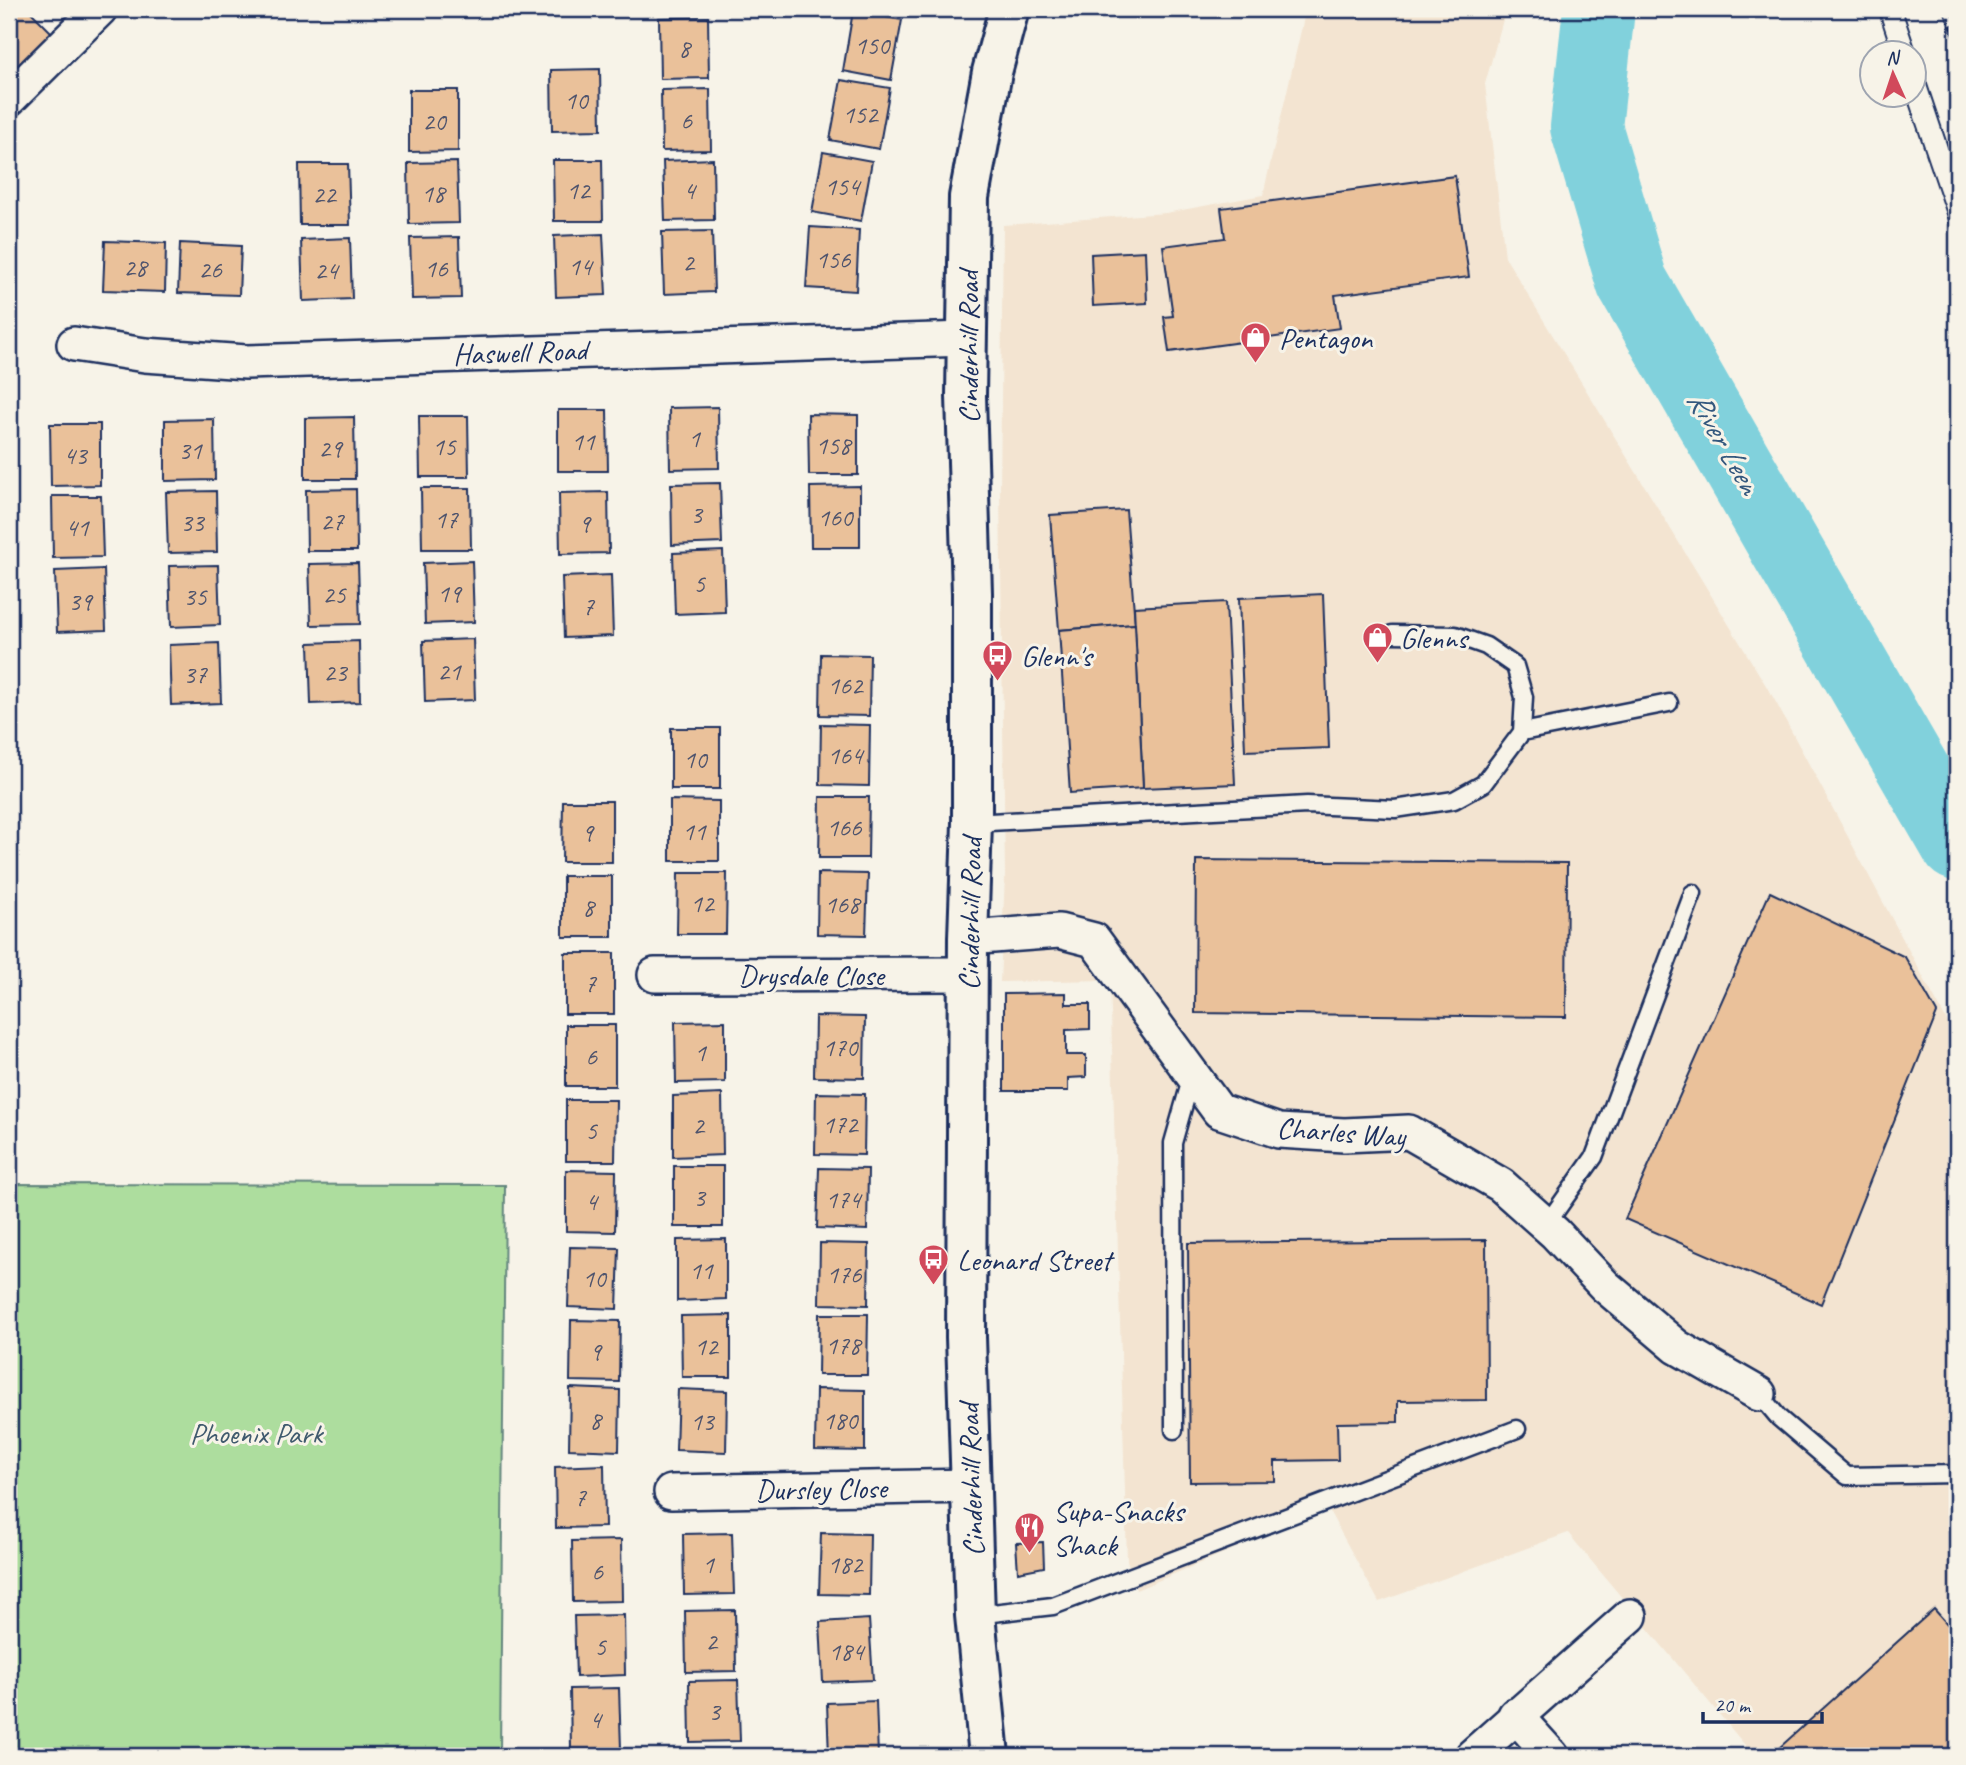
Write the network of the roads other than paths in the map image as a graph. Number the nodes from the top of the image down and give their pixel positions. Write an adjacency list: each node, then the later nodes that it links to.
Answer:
1 (100, 9): 3 (street)
2 (1009, 9): 4 (street, Cinderhill Road)
3 (9, 99)
4 (967, 339): 5 (street, Haswell Road); 9 (street, Cinderhill Road)
5 (74, 344)
6 (1392, 634): 8 (lane)
7 (1669, 703): 8 (lane)
8 (1522, 732): 9 (lane)
9 (972, 823): 11 (street, Cinderhill Road)
10 (1693, 893): 14 (lane)
11 (968, 956): 12 (street, Drysdale Close); 13 (street, Charles Way); 19 (street, Cinderhill Road)
12 (655, 975)
13 (1192, 1076): 14 (street, Charles Way); 17 (lane)
14 (1546, 1225): 15 (street, Charles Way)
15 (1759, 1394): 18 (lane)
16 (1517, 1429): 21 (lane)
17 (1174, 1430)
18 (1957, 1474)
19 (972, 1486): 20 (street, Dursley Close); 21 (street, Cinderhill Road)
20 (671, 1492)
21 (975, 1615): 24 (street, Cinderhill Road)
22 (1630, 1616): 23 (street)
23 (1515, 1715): 25 (street); 26 (street)
24 (989, 1756)
25 (1472, 1756)
26 (1552, 1756)

